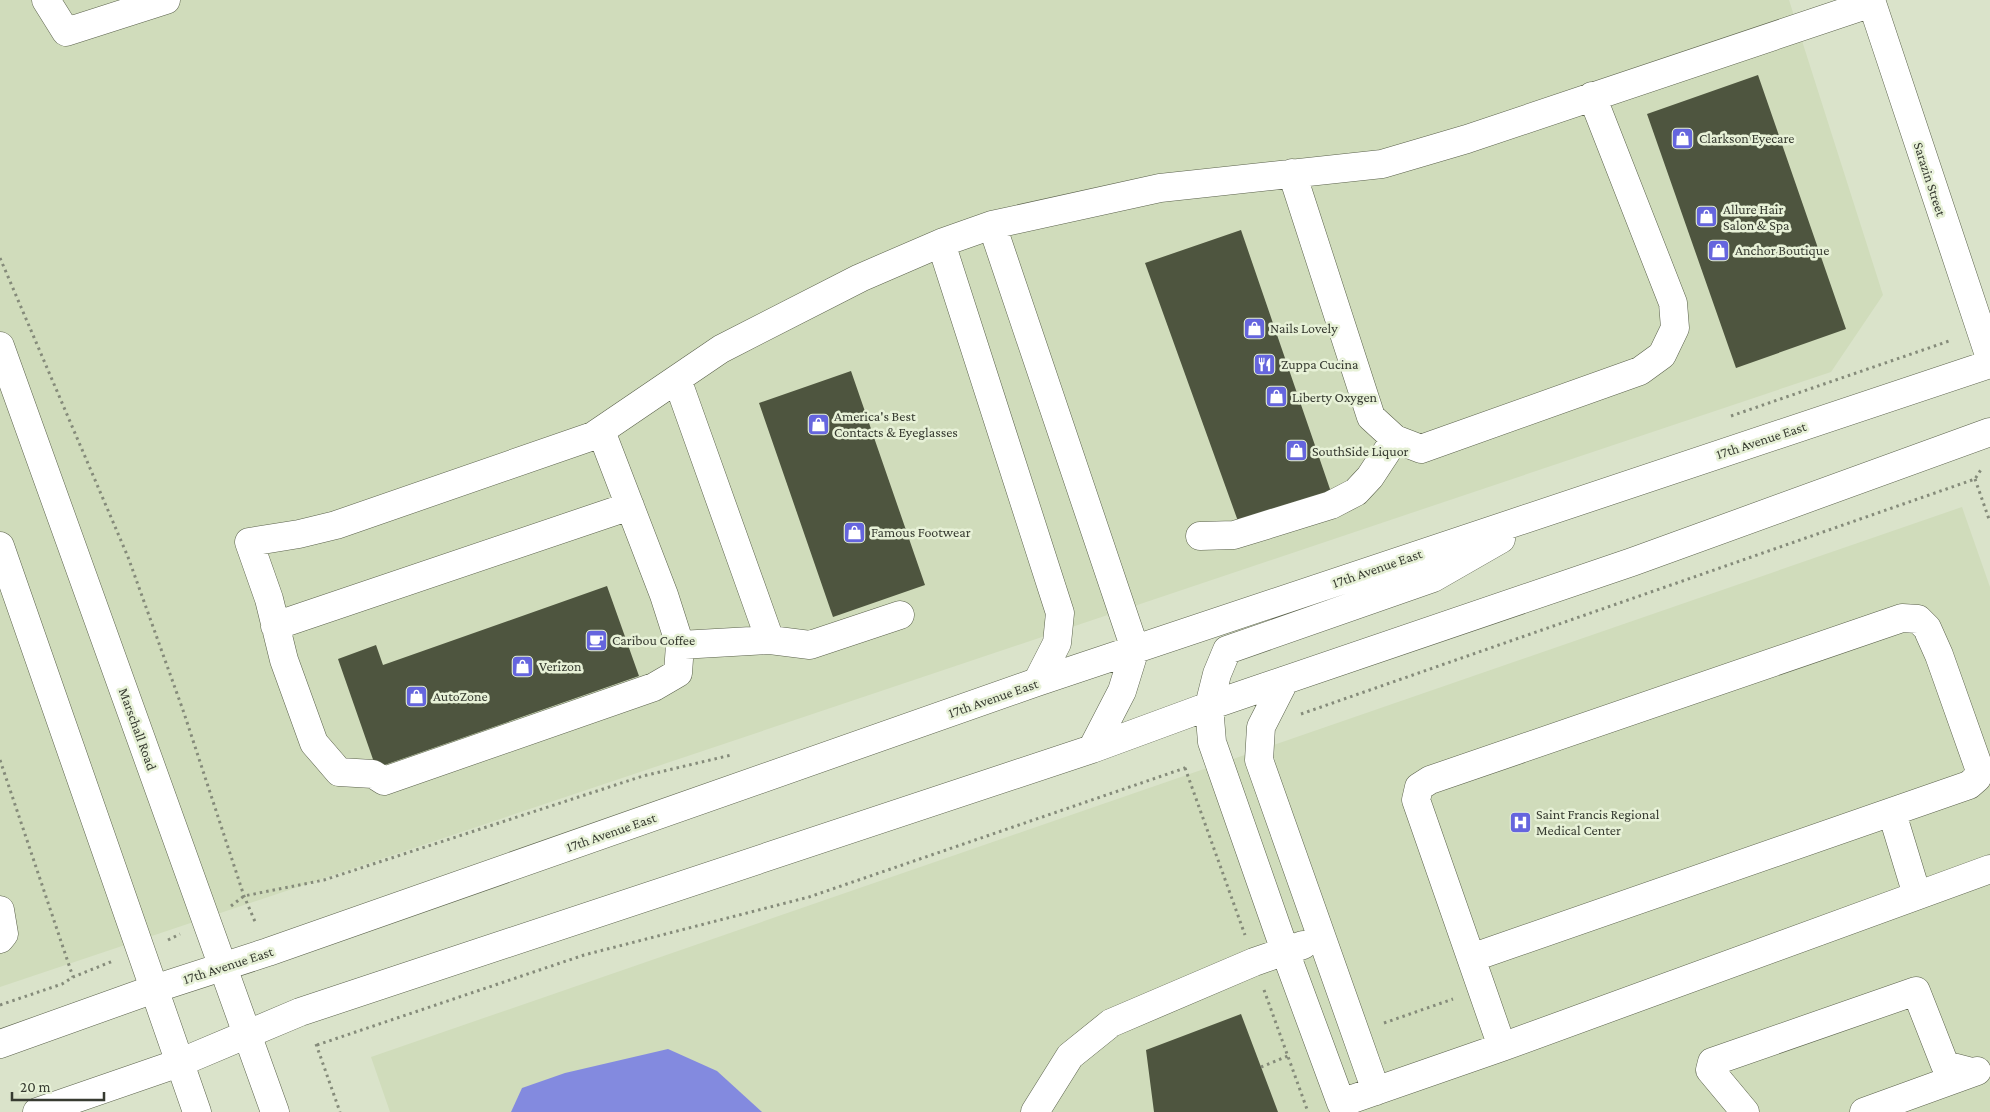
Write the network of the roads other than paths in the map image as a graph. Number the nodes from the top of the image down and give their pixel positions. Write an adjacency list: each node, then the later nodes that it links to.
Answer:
1 (46, 0): 2 (main road)
2 (166, 0)
3 (1871, 2): 4 (main road); 9 (main road, Sarazin Street)
4 (1592, 96): 5 (main road); 14 (main road)
5 (1292, 173): 6 (main road); 14 (main road)
6 (992, 226): 7 (main road); 23 (main road)
7 (941, 243): 11 (main road); 25 (main road)
8 (0, 346): 36 (main road, Marschall Road)
9 (1990, 358)
10 (1990, 364): 16 (main road, 17th Avenue East)
11 (677, 379): 12 (main road); 21 (main road)
12 (601, 431): 15 (main road); 20 (main road)
13 (1990, 432): 24 (main road)
14 (1394, 439): 17 (main road)
15 (630, 506): 20 (main road); 22 (main road)
16 (1552, 510): 23 (main road, 17th Avenue East); 26 (main road)
17 (1200, 536)
18 (0, 546): 37 (main road)
19 (900, 615): 21 (main road)
20 (275, 626): 22 (main road)
21 (770, 640): 22 (main road)
22 (680, 645)
23 (1135, 649): 25 (main road, 17th Avenue East); 27 (main road)
24 (1285, 680): 26 (main road); 32 (main road)
25 (1037, 682): 36 (main road, 17th Avenue East)
26 (1209, 706): 27 (main road); 34 (main road)
27 (1092, 749): 38 (main road)
28 (1892, 812): 30 (main road); 35 (main road); 35 (main road)
29 (1990, 869): 30 (main road)
30 (1917, 896): 40 (main road)
31 (0, 910): 33 (main road)
32 (1322, 938): 34 (main road); 43 (main road)
33 (0, 939)
34 (1285, 951): 43 (main road); 47 (main road)
35 (1471, 958): 40 (main road)
36 (224, 968): 37 (main road, 17th Avenue East); 38 (main road, Marschall Road)
37 (154, 989): 39 (main road, 17th Avenue East); 41 (main road)
38 (247, 1032): 41 (main road); 46 (main road, Marschall Road)
39 (0, 1044)
40 (1502, 1047): 43 (main road)
41 (179, 1062): 44 (main road); 45 (main road)
42 (1981, 1069): 48 (main road); 49 (main road)
43 (1376, 1091)
44 (37, 1112)
45 (197, 1112)
46 (275, 1112)
47 (1035, 1112)
48 (1745, 1112)
49 (1864, 1112)

